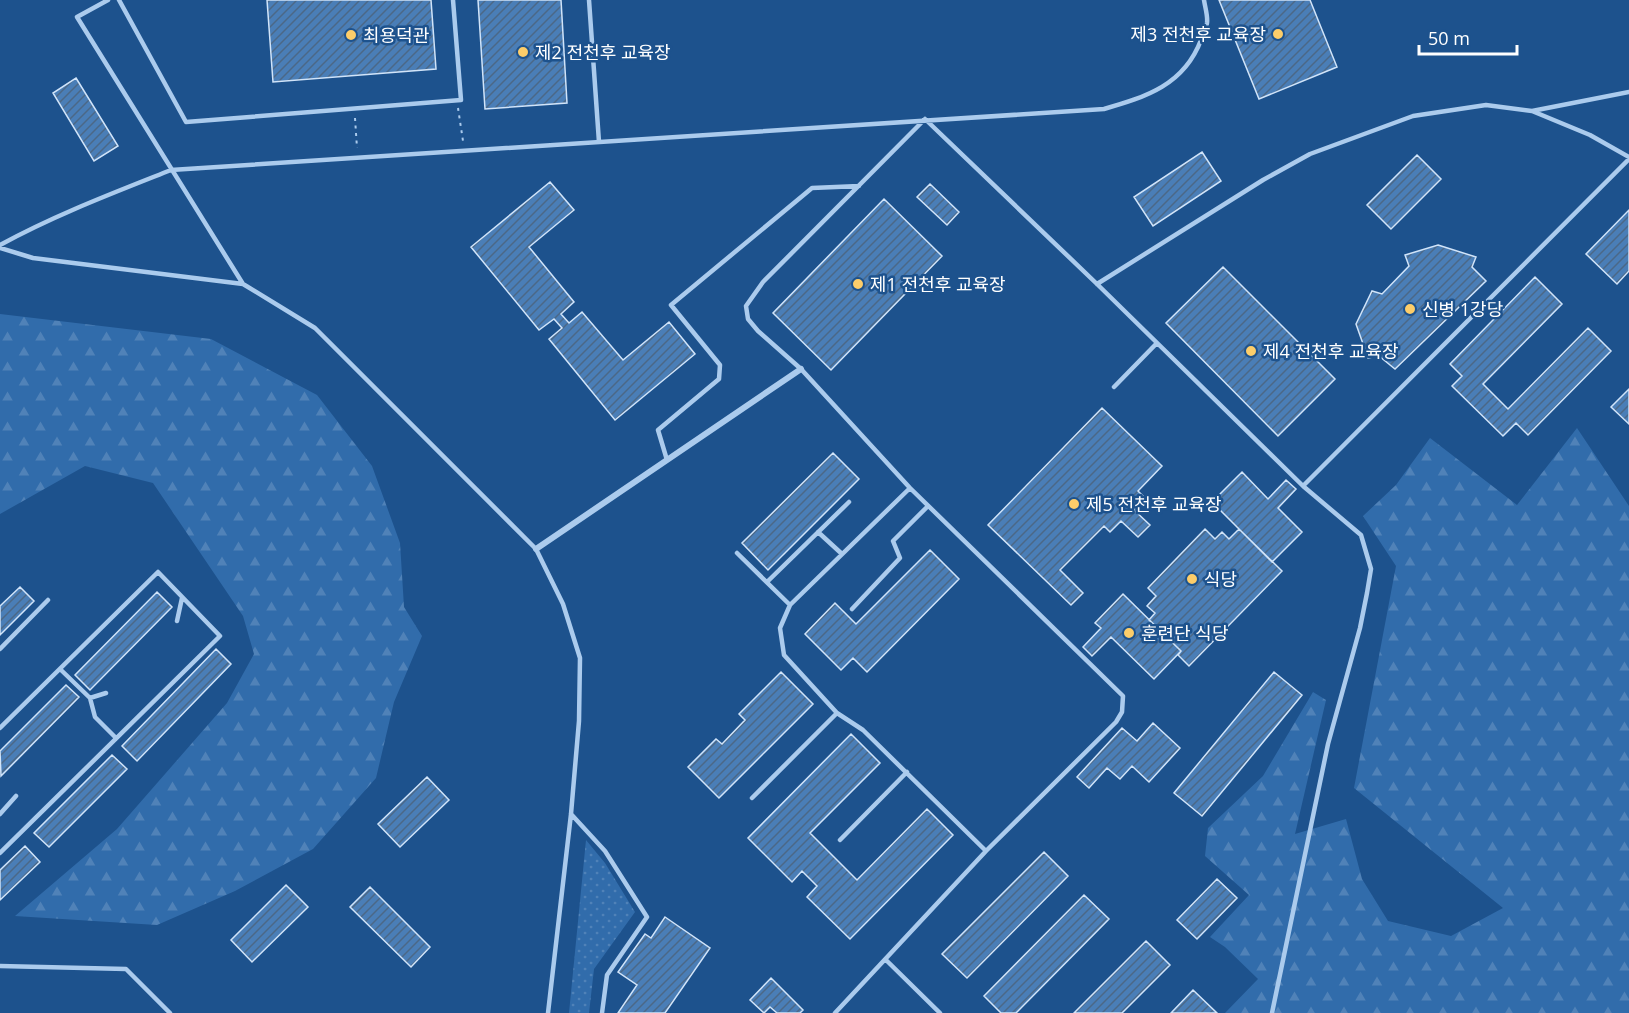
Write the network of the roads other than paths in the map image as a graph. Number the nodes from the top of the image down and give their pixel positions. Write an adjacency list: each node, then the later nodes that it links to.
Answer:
1 (108, 0): 11 (lane)
2 (119, 0): 3 (lane)
3 (453, 0)
4 (589, 0): 9 (lane)
5 (1204, 0): 8 (lane)
6 (1629, 92): 7 (lane)
7 (1532, 111): 10 (lane); 15 (lane)
8 (925, 119): 9 (lane); 12 (lane); 15 (lane)
9 (599, 142): 11 (lane)
10 (1629, 158): 20 (lane)
11 (171, 170): 13 (lane); 14 (lane)
12 (859, 186): 17 (lane); 19 (lane)
13 (0, 247): 14 (lane)
14 (243, 284): 25 (lane)
15 (1097, 284): 16 (lane)
16 (1156, 344): 18 (lane); 20 (lane)
17 (801, 369): 19 (street); 21 (lane)
18 (1114, 387)
19 (667, 460): 25 (street)
20 (1303, 486): 58 (lane)
21 (910, 488): 23 (lane); 27 (lane)
22 (849, 502): 24 (lane)
23 (928, 506): 32 (lane); 49 (lane)
24 (818, 532): 27 (lane); 28 (lane)
25 (536, 549): 45 (lane)
26 (737, 553): 28 (lane)
27 (842, 554): 31 (lane)
28 (767, 582): 31 (lane)
29 (182, 598): 33 (lane); 35 (lane); 40 (lane)
30 (48, 600): 34 (lane)
31 (790, 604): 38 (lane)
32 (852, 609)
33 (177, 621)
34 (0, 649)
35 (60, 669): 37 (lane); 39 (lane)
36 (106, 693): 37 (lane)
37 (90, 698): 40 (lane)
38 (837, 713): 41 (lane); 43 (lane)
39 (0, 728)
40 (116, 738): 48 (lane)
41 (906, 772): 46 (lane); 49 (lane)
42 (16, 796): 44 (lane)
43 (752, 798)
44 (0, 814)
45 (571, 814): 54 (lane); 55 (lane)
46 (840, 840)
47 (0, 844): 48 (lane)
48 (5, 848): 50 (lane)
49 (986, 851): 51 (lane)
50 (0, 853)
51 (886, 960): 56 (lane); 57 (lane)
52 (0, 966): 53 (lane)
53 (170, 1013)
54 (548, 1013)
55 (602, 1013)
56 (834, 1013)
57 (940, 1013)
58 (1272, 1013)

